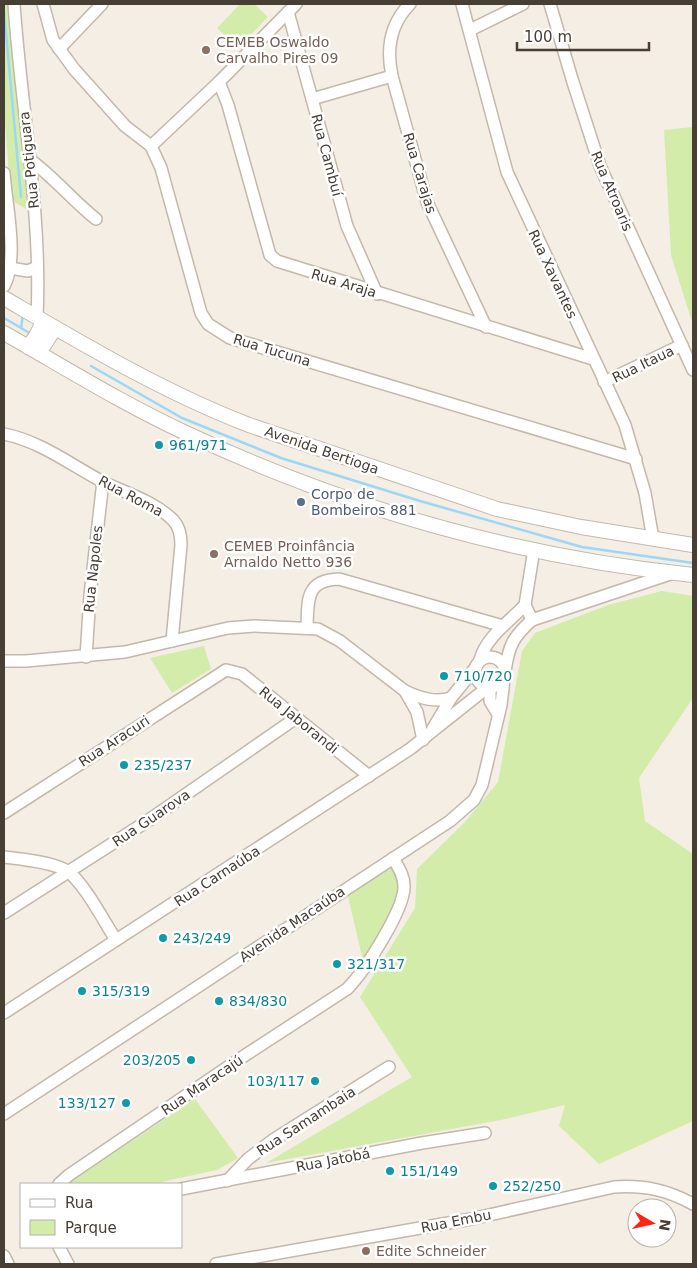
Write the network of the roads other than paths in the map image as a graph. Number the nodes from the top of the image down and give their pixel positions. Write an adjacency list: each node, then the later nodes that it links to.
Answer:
1 (14, 4): 16 (street, Rua Potiguara)
2 (43, 4): 11 (street, Rua Tucuna)
3 (102, 4): 11 (street)
4 (296, 4): 9 (street)
5 (462, 4): 10 (street, Rua Xavantes)
6 (523, 4): 10 (street)
7 (550, 4): 28 (street, Rua Atroaris)
8 (406, 8): 12 (street, Rua Carajas)
9 (288, 12): 13 (street); 14 (street, Rua Cambuí)
10 (470, 30): 30 (street, Rua Xavantes)
11 (58, 49): 15 (street, Rua Tucuna)
12 (392, 76): 14 (street); 26 (street, Rua Carajas)
13 (219, 82): 15 (street); 23 (street, Rua Araja)
14 (312, 99): 23 (street, Rua Cambuí)
15 (151, 146): 34 (street, Rua Tucuna)
16 (29, 159): 19 (street); 20 (street, Rua Potiguara)
17 (4, 173): 18 (street, Rua Potiguara)
18 (5, 196): 21 (street, Rua Potiguara)
19 (96, 220)
20 (37, 267): 21 (street); 25 (street, Rua Potiguara)
21 (10, 268): 22 (street, Rua Potiguara)
22 (4, 286)
23 (377, 294): 26 (street, Rua Araja)
24 (4, 298): 25 (street, Avenida Bertioga)
25 (45, 322): 29 (street); 36 (street, Avenida Bertioga)
26 (486, 327): 30 (street, Rua Araja)
27 (4, 333): 29 (street)
28 (682, 345): 31 (street, Rua Atroaris); 32 (street, Rua Itaua)
29 (34, 350): 38 (street)
30 (593, 359): 32 (street, Rua Xavantes)
31 (693, 370)
32 (604, 382): 34 (street, Rua Xavantes)
33 (4, 434): 35 (street, Rua Roma)
34 (636, 459): 36 (street, Rua Xavantes)
35 (103, 481): 45 (street, Rua Roma); 46 (street, Rua Napoles)
36 (653, 539): 37 (street, Avenida Bertioga)
37 (693, 545)
38 (534, 549): 39 (street); 41 (street)
39 (673, 573): 40 (street); 42 (street)
40 (693, 575)
41 (525, 605): 42 (street); 43 (street)
42 (532, 620): 50 (street, Avenida Macaúba)
43 (503, 626): 44 (street); 48 (street)
44 (307, 627): 45 (street); 52 (street)
45 (172, 641): 46 (street)
46 (86, 657): 47 (street)
47 (4, 661)
48 (478, 663): 50 (street); 51 (street); 53 (street)
49 (226, 670): 55 (street, Rua Jaborandi); 58 (street, Rua Aracuri)
50 (505, 675): 51 (street); 54 (street, Avenida Macaúba)
51 (489, 688): 54 (street); 56 (street, Rua Carnaúba)
52 (406, 691): 53 (street); 56 (street)
53 (451, 698): 56 (street)
54 (498, 714): 60 (street, Avenida Macaúba)
55 (296, 718): 57 (street, Rua Jaborandi); 61 (street, Rua Guarova)
56 (425, 738): 57 (street, Rua Carnaúba)
57 (369, 776): 63 (street, Rua Carnaúba)
58 (4, 813)
59 (4, 857): 61 (street)
60 (393, 858): 66 (street, Avenida Macaúba); 69 (street, Rua Maracajú)
61 (68, 872): 62 (street, Rua Guarova); 63 (street)
62 (4, 913)
63 (116, 940): 64 (street, Rua Carnaúba)
64 (4, 1013)
65 (389, 1067): 68 (street, Rua Samambaia)
66 (4, 1114)
67 (485, 1133): 68 (street, Rua Jatobá)
68 (227, 1181): 70 (street, Rua Jatobá)
69 (60, 1183)
70 (182, 1189)
71 (693, 1204): 74 (street, Rua Embu)
72 (60, 1248): 76 (street)
73 (4, 1256): 75 (street)
74 (268, 1260): 77 (street, Rua Embu)
75 (8, 1264)
76 (68, 1264)
77 (216, 1264)

